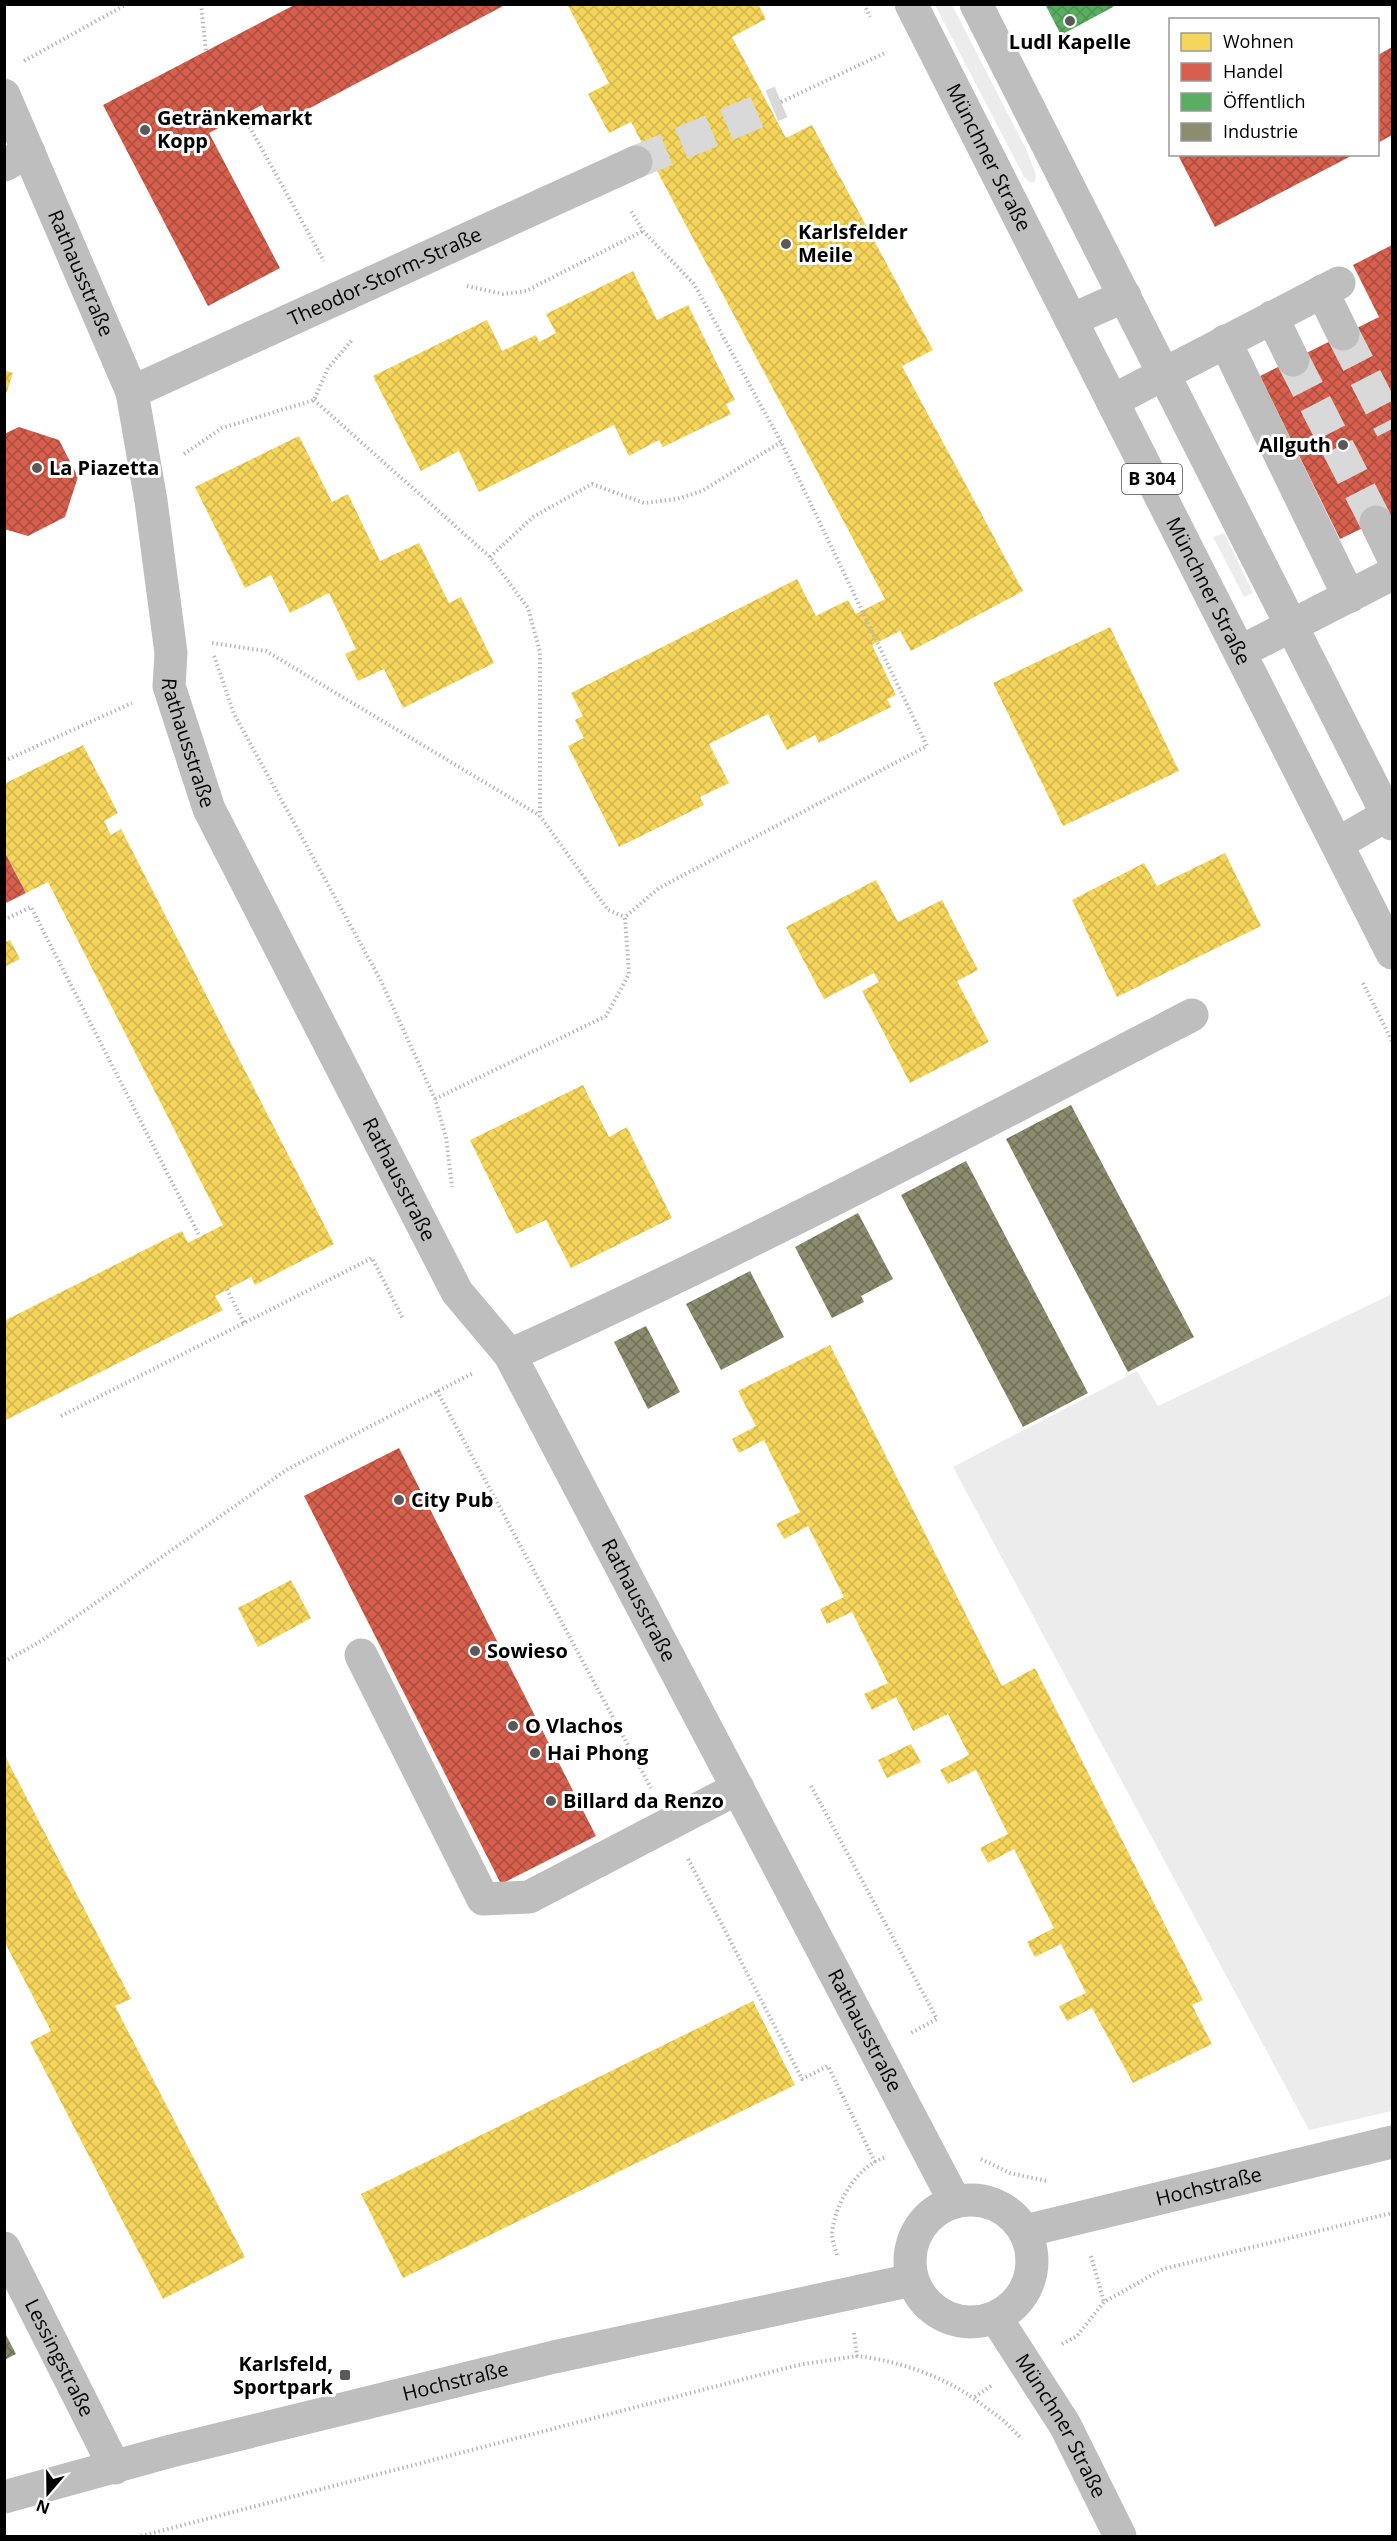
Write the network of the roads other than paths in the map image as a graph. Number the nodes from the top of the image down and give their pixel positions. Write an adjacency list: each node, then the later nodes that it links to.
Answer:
1 (911, 4): 8 (street, Münchner Straße / B 304)
2 (976, 4): 6 (street, B 304)
3 (10, 80): 4 (street, Rathausstraße)
4 (17, 158): 13 (street, Rathausstraße)
5 (623, 168): 13 (street, Theodor-Storm-Straße)
6 (1125, 296): 8 (street); 12 (street, B 304)
7 (1272, 317): 9 (street); 10 (street); 11 (street)
8 (1071, 320): 14 (street, Münchner Straße / B 304)
9 (1344, 334)
10 (1225, 341): 12 (street); 18 (street)
11 (1293, 360)
12 (1164, 373): 14 (street); 19 (street, B 304)
13 (132, 392): 25 (street, Rathausstraße)
14 (1112, 401): 20 (street, Münchner Straße / B 304)
15 (1376, 522): 16 (street)
16 (1392, 555)
17 (1392, 574): 18 (street)
18 (1349, 597): 19 (street)
19 (1292, 626): 20 (street); 21 (street, B 304)
20 (1240, 652): 22 (street, Münchner Straße / B 304)
21 (1391, 817): 22 (street)
22 (1336, 844): 23 (street, Münchner Straße / B 304)
23 (1392, 953)
24 (1192, 1015): 25 (street)
25 (510, 1355): 27 (street, Rathausstraße)
26 (361, 1655): 27 (street)
27 (738, 1788): 29 (street, Rathausstraße)
28 (1392, 2142): 30 (street, Hochstraße)
29 (955, 2202): 30 (street); 32 (street)
30 (1025, 2231): 33 (street)
31 (4, 2248): 34 (street, Lessingstraße)
32 (912, 2280): 33 (street); 34 (street, Hochstraße)
33 (996, 2318): 36 (street, Münchner Straße)
34 (115, 2468): 35 (street, Hochstraße)
35 (4, 2497)
36 (1119, 2536)

